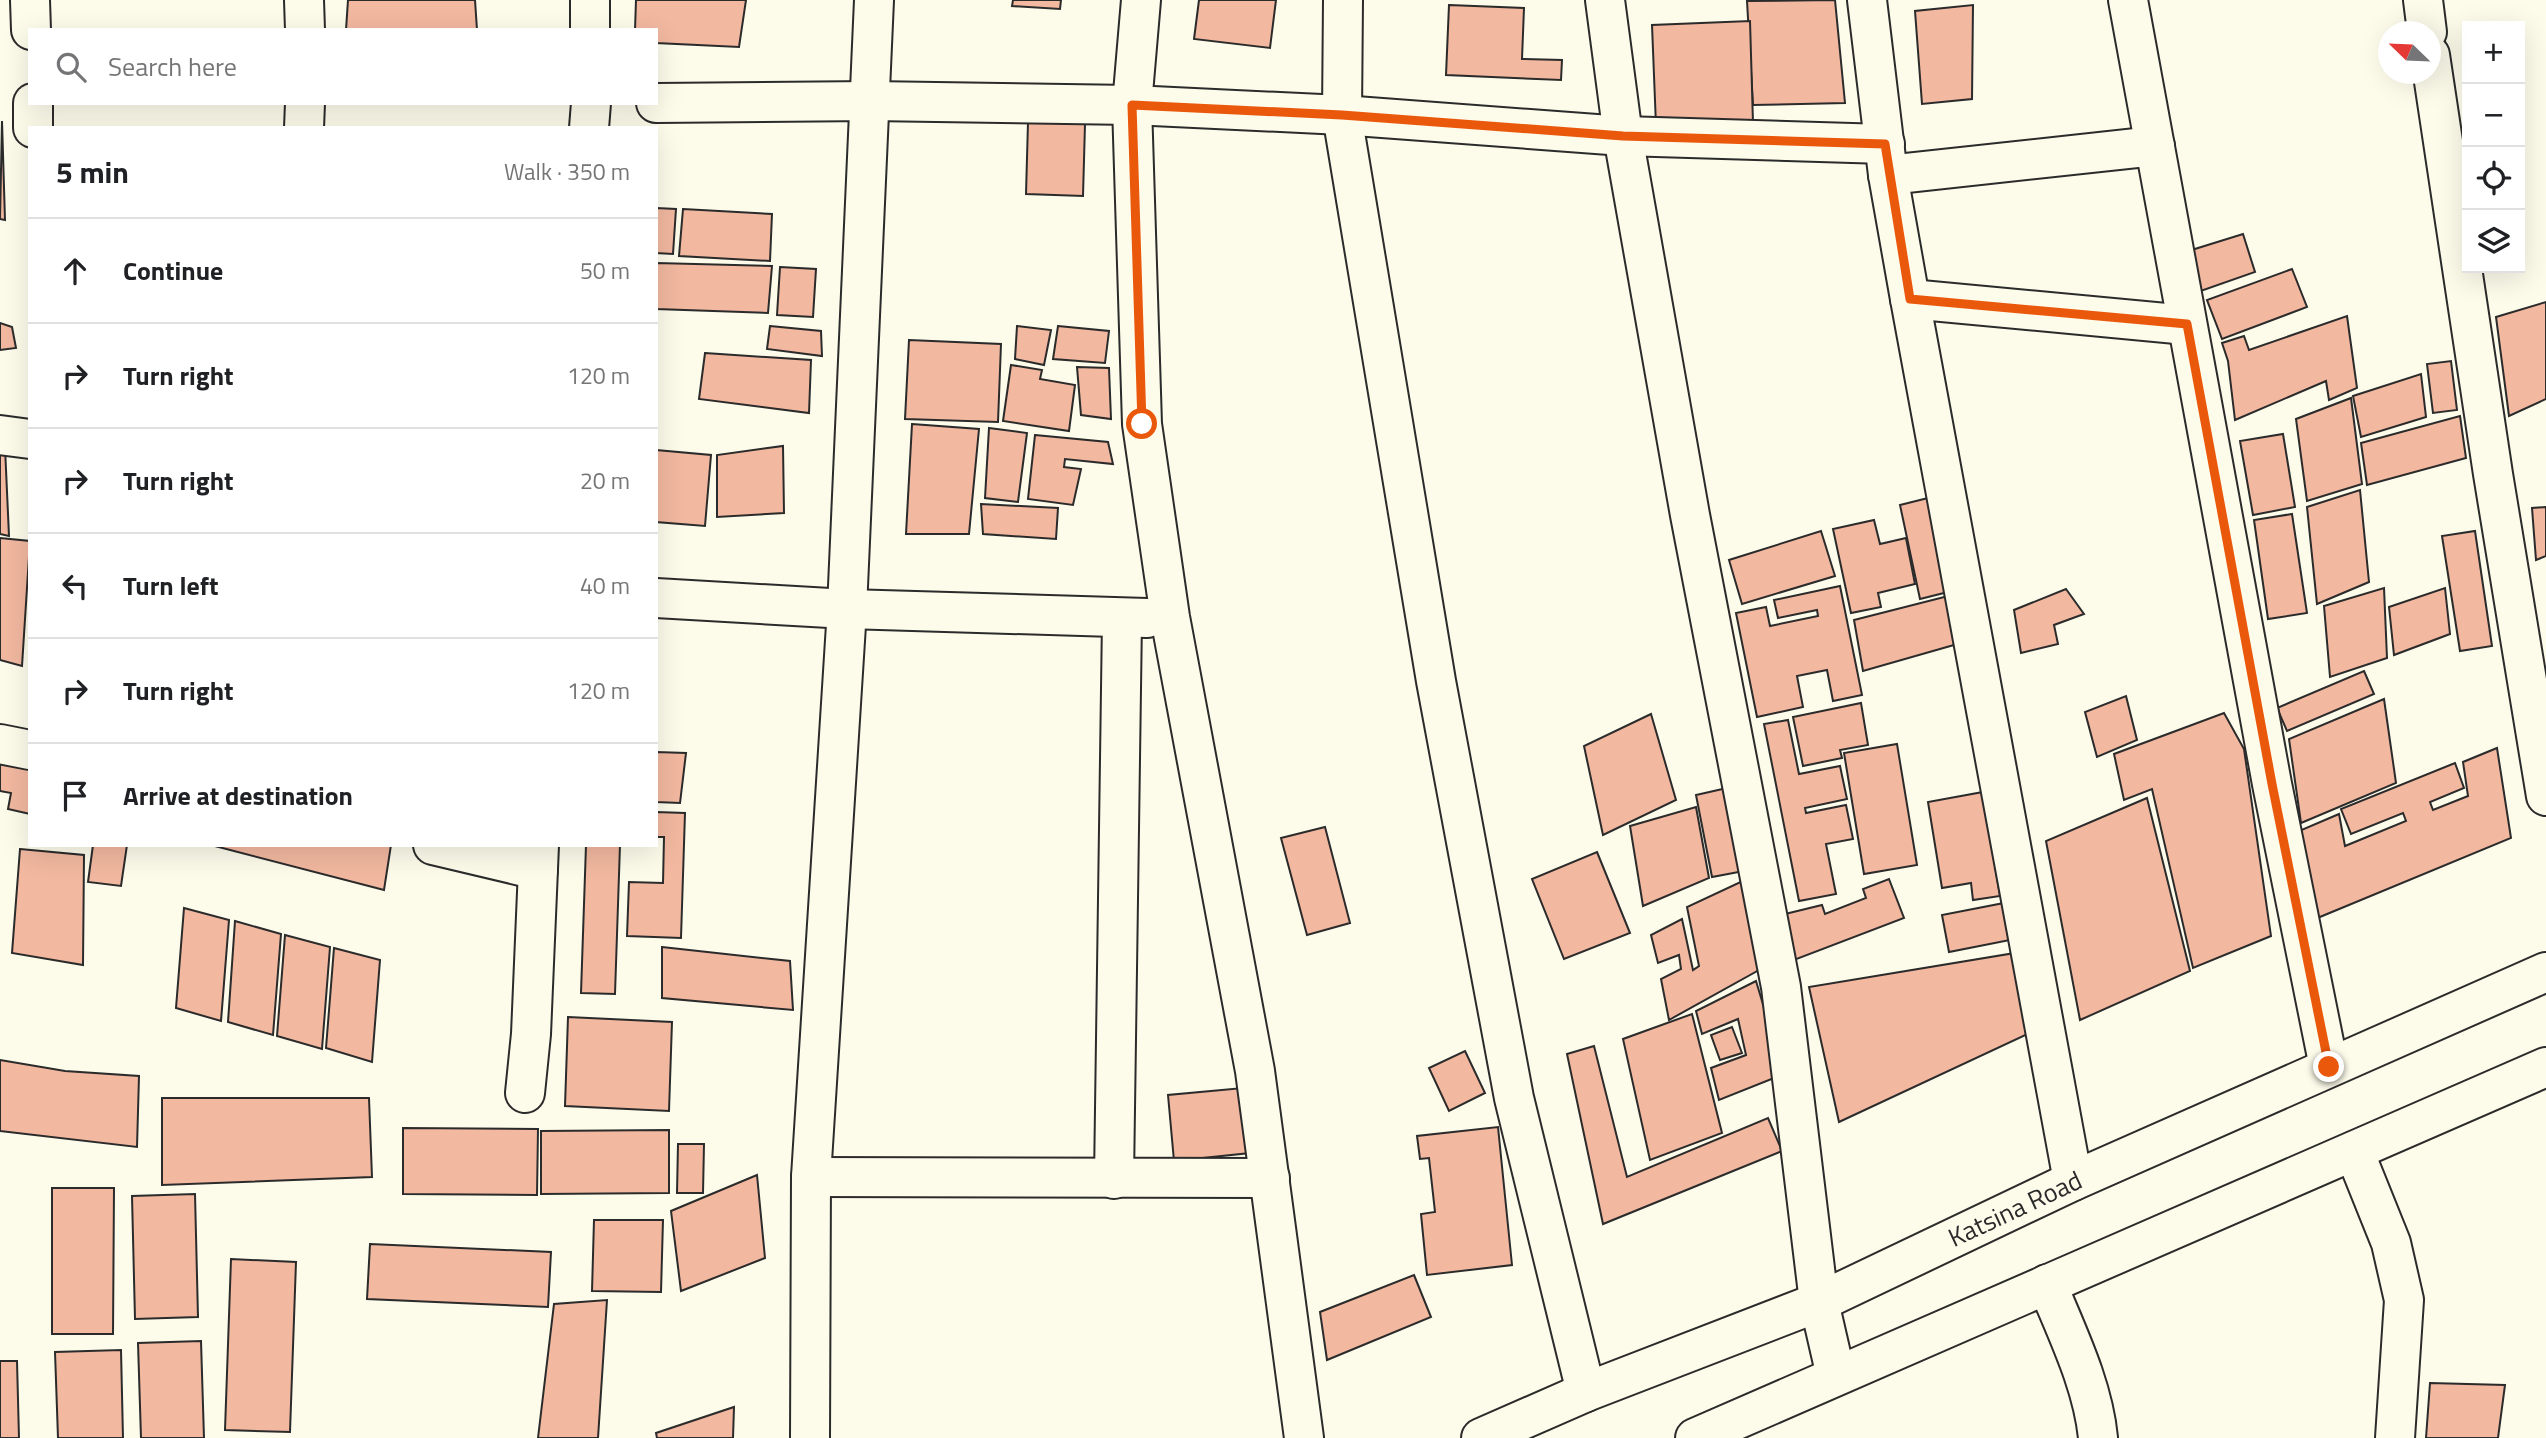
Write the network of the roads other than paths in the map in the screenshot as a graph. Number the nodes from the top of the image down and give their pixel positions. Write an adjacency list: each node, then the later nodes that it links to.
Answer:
1 (30, 0): 13 (main road)
2 (304, 0): 14 (main road)
3 (590, 0): 15 (main road)
4 (874, 0): 17 (main road)
5 (1141, 0): 22 (main road)
6 (1343, 0): 23 (main road)
7 (1605, 0): 27 (main road)
8 (1867, 0): 29 (main road)
9 (2128, 0): 28 (main road)
10 (2423, 0): 11 (main road); 12 (main road)
11 (2437, 0)
12 (2426, 21)
13 (31, 28)
14 (305, 28)
15 (590, 28)
16 (2435, 84): 40 (main road)
17 (871, 101): 18 (main road); 22 (main road); 35 (main road)
18 (658, 103)
19 (33, 105): 24 (main road)
20 (305, 105): 25 (main road)
21 (591, 105): 26 (main road)
22 (1132, 105): 23 (main road); 36 (main road)
23 (1342, 115): 27 (main road); 55 (main road)
24 (33, 126)
25 (304, 126)
26 (589, 126)
27 (1623, 136): 29 (main road); 53 (main road)
28 (2155, 146): 29 (main road); 31 (main road)
29 (1887, 160): 30 (main road)
30 (1910, 299): 31 (main road); 51 (main road)
31 (2187, 324): 45 (main road)
32 (0, 435): 33 (main road)
33 (28, 439)
34 (658, 598): 35 (main road)
35 (847, 609): 37 (main road); 48 (main road)
36 (1170, 617): 37 (main road); 49 (main road)
37 (1122, 619): 50 (main road)
38 (0, 744): 39 (main road)
39 (28, 750)
40 (2546, 796)
41 (449, 847): 42 (main road)
42 (539, 858): 46 (main road)
43 (2546, 972): 45 (main road, Katsina Road)
44 (2546, 1066): 47 (main road)
45 (2329, 1067): 51 (main road, Katsina Road)
46 (525, 1093)
47 (2354, 1151): 52 (main road); 61 (main road)
48 (811, 1177): 50 (main road); 56 (main road)
49 (1270, 1178): 50 (main road); 57 (main road)
50 (1114, 1179)
51 (2073, 1181): 53 (main road, Katsina Road)
52 (2047, 1284): 54 (main road); 60 (main road)
53 (1819, 1302): 54 (main road); 55 (main road, Katsina Road)
54 (1836, 1376): 59 (main road)
55 (1586, 1392): 58 (main road, Katsina Road)
56 (810, 1438)
57 (1304, 1438)
58 (1481, 1438)
59 (1695, 1438)
60 (2098, 1438)
61 (2395, 1438)

